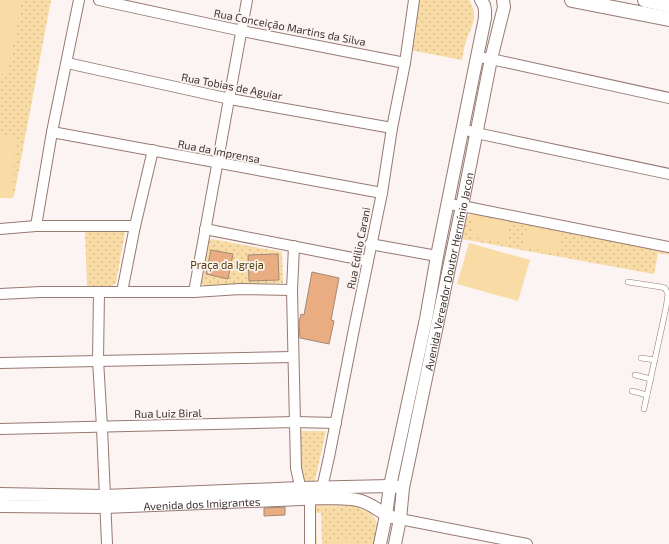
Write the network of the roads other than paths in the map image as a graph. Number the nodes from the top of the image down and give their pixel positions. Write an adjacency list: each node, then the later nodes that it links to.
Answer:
1 (79, 0): 14 (street)
2 (99, 0): 11 (street, Rua Conceição Martins da Silva)
3 (247, 0): 11 (street)
4 (414, 0): 15 (street, Rua Edilio Carani)
5 (481, 0): 12 (street, Avenida Vereador Doutor Hermínio Jacon)
6 (503, 0): 13 (street, Avenida Vereador Doutor Hermínio Jacon)
7 (572, 0): 10 (main road)
8 (645, 0): 9 (main road)
9 (669, 5)
10 (669, 19)
11 (242, 30): 15 (street, Rua Conceição Martins da Silva); 17 (street)
12 (477, 58): 13 (street); 19 (street, Avenida Vereador Doutor Hermínio Jacon)
13 (491, 59): 16 (street); 21 (street, Avenida Vereador Doutor Hermínio Jacon)
14 (67, 63): 17 (street, Rua Tobias de Aguiar); 20 (street)
15 (405, 63): 18 (street, Rua Edilio Carani)
16 (669, 98)
17 (230, 99): 18 (street, Rua Tobias de Aguiar); 23 (street)
18 (392, 128): 25 (street, Rua Edilio Carani)
19 (463, 129): 21 (street); 26 (street, Avenida Vereador Doutor Hermínio Jacon)
20 (52, 132): 22 (street, Rua da Imprensa); 28 (street)
21 (476, 133): 24 (street); 27 (street, Avenida Vereador Doutor Hermínio Jacon)
22 (153, 150): 23 (street, Rua da Imprensa); 29 (street)
23 (217, 163): 25 (street, Rua da Imprensa); 31 (street)
24 (669, 174)
25 (382, 193): 32 (street, Rua Edilio Carani)
26 (448, 204): 27 (street); 35 (street, Avenida Vereador Doutor Hermínio Jacon)
27 (462, 206): 34 (street); 59 (street, Avenida Vereador Doutor Hermínio Jacon)
28 (36, 226): 29 (street); 30 (street)
29 (135, 226): 40 (street)
30 (0, 229)
31 (205, 229): 33 (street); 41 (street)
32 (370, 244): 35 (street); 36 (street, Rua Edilio Carani)
33 (294, 246): 36 (street); 38 (street)
34 (669, 247)
35 (437, 256): 58 (street, Avenida Vereador Doutor Hermínio Jacon)
36 (368, 262): 55 (street, Rua Edilio Carani)
37 (628, 282): 43 (lane)
38 (292, 290): 41 (street); 44 (street)
39 (99, 292): 40 (street); 42 (street); 46 (street)
40 (122, 292): 41 (street)
41 (194, 292)
42 (0, 294)
43 (667, 308): 47 (lane)
44 (294, 357): 46 (street); 54 (street)
45 (641, 358): 47 (lane)
46 (98, 360): 48 (street); 56 (street)
47 (655, 360): 50 (lane)
48 (0, 363)
49 (635, 375): 50 (lane)
50 (651, 379): 52 (lane)
51 (632, 391): 52 (lane)
52 (647, 395): 53 (lane)
53 (644, 409)
54 (295, 422): 55 (street, Rua Luiz Biral); 56 (street, Rua Luiz Biral); 61 (street)
55 (336, 423): 61 (street, Rua Edilio Carani)
56 (102, 427): 57 (street, Rua Luiz Biral); 62 (street)
57 (0, 429)
58 (390, 486): 59 (street, Avenida dos Imigrantes); 61 (street, Avenida dos Imigrantes); 64 (street, Avenida Vereador Doutor Hermínio Jacon)
59 (403, 488): 65 (street, Avenida Vereador Doutor Hermínio Jacon)
60 (0, 494): 62 (street, Avenida dos Imigrantes)
61 (310, 494): 62 (street, Avenida dos Imigrantes); 64 (street, Avenida dos Imigrantes); 67 (street)
62 (105, 501): 63 (street, Avenida dos Imigrantes); 66 (street)
63 (0, 506)
64 (386, 515): 65 (street, Avenida dos Imigrantes); 68 (street, Avenida Vereador Doutor Hermínio Jacon)
65 (400, 519): 69 (street, Avenida Vereador Doutor Hermínio Jacon); 70 (street)
66 (107, 544)
67 (310, 544)
68 (380, 544)
69 (394, 544)
70 (527, 544)

